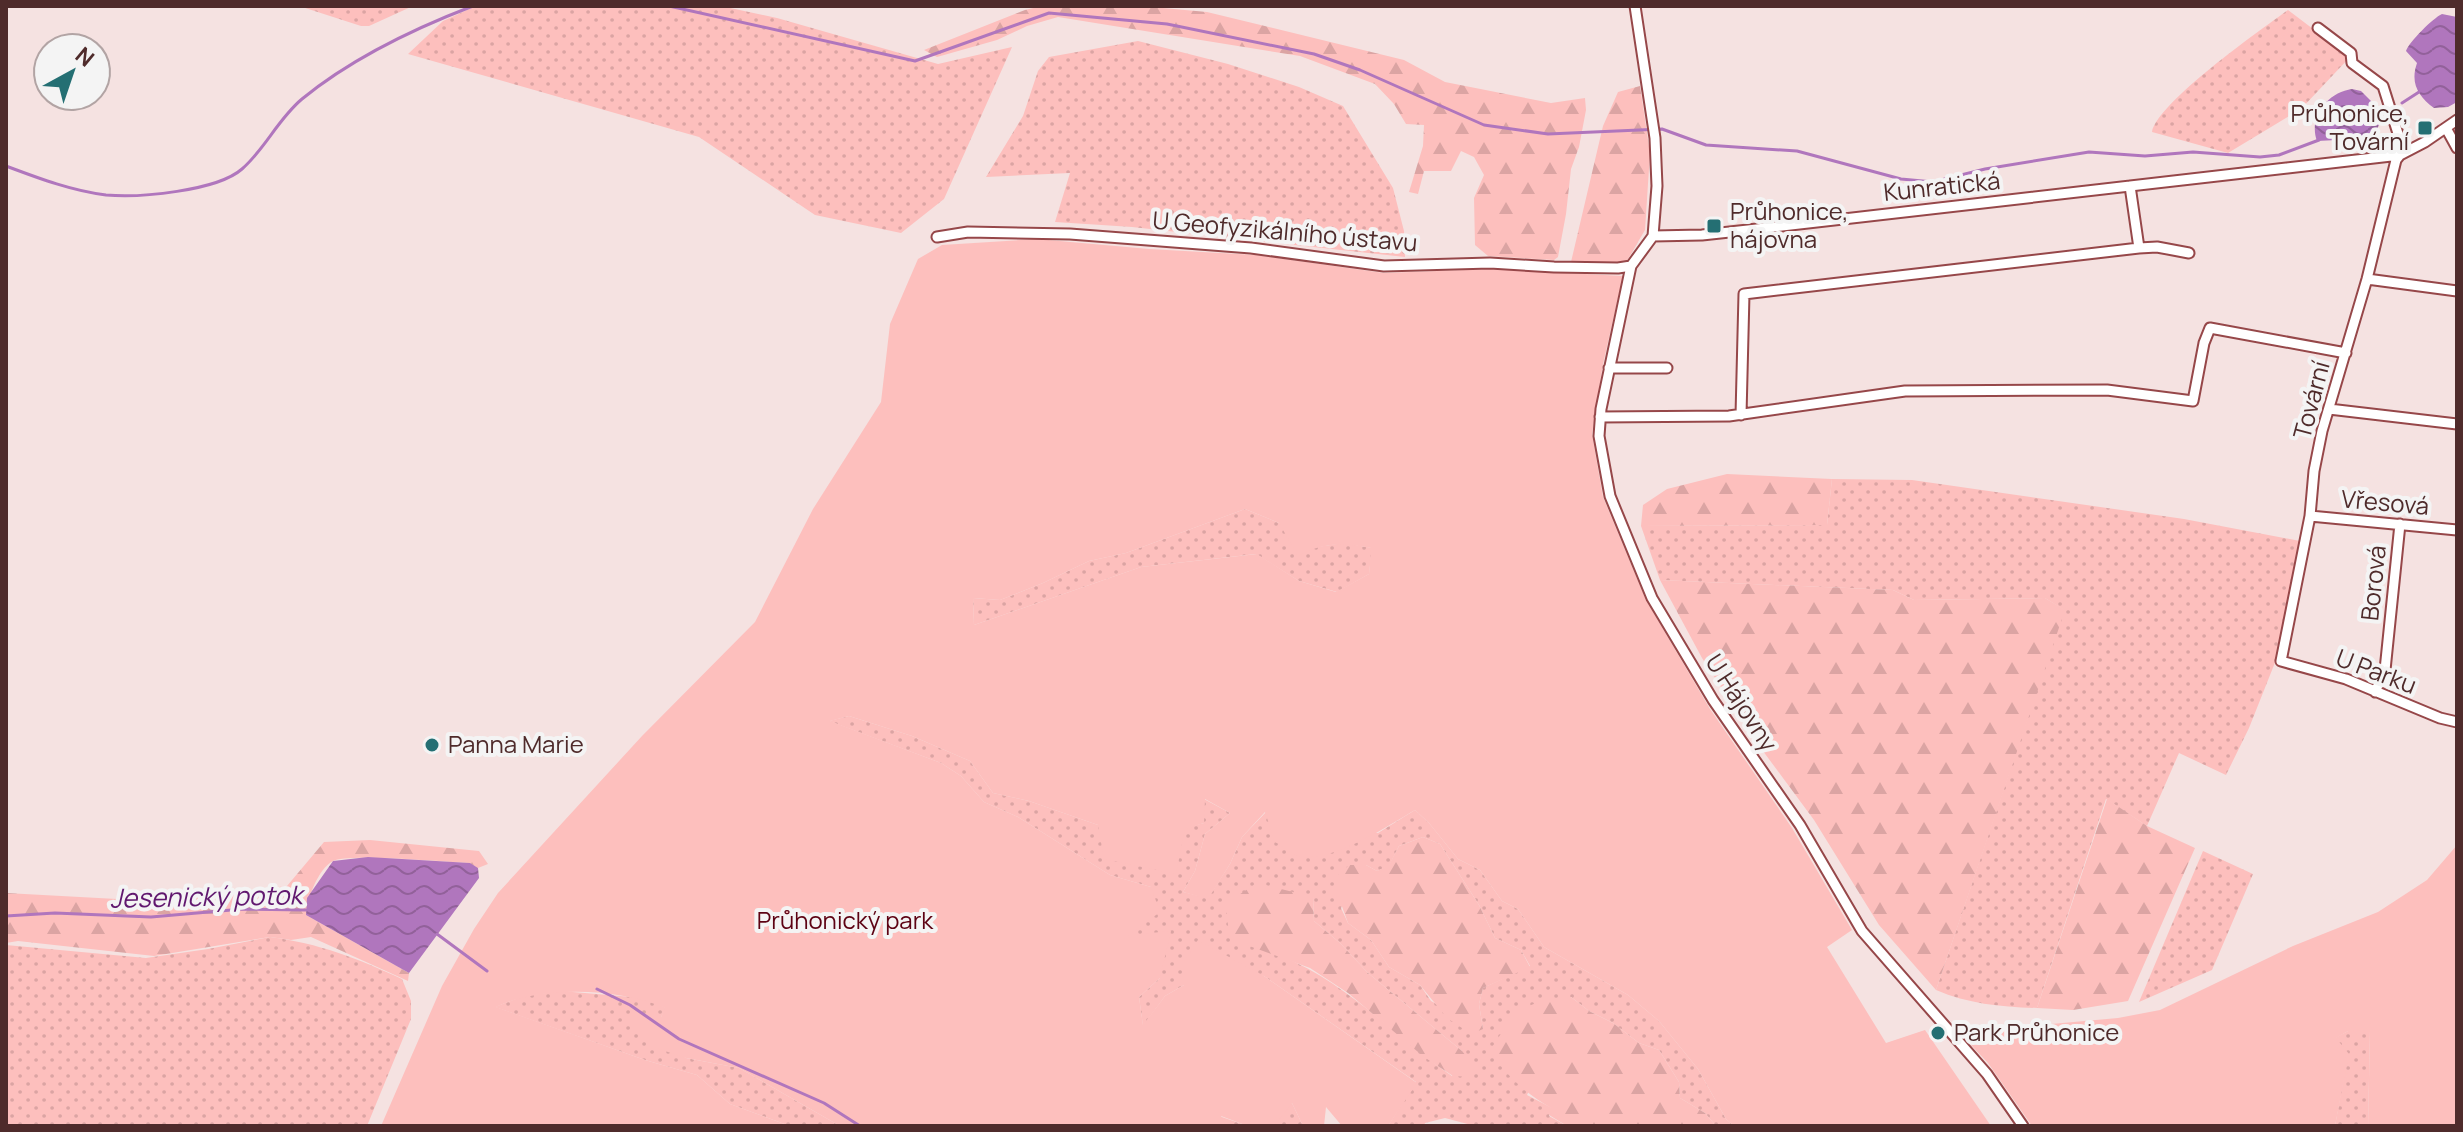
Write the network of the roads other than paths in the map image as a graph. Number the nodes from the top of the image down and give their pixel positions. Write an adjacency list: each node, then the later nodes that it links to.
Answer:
1 (1635, 6): 8 (street)
2 (2318, 28): 6 (street)
3 (2457, 120): 4 (street, Kunratická)
4 (2446, 128): 5 (street); 6 (street, Kunratická)
5 (2457, 148)
6 (2400, 155): 7 (street, Kunratická); 13 (street, Tovární)
7 (2130, 186): 8 (street, Kunratická); 10 (street)
8 (1653, 236): 12 (street, U Hájovny)
9 (937, 237): 12 (street, U Geofyzikálního ústavu)
10 (2139, 248): 11 (street); 19 (street)
11 (2189, 253)
12 (1631, 266): 16 (street, U Hájovny)
13 (2367, 279): 14 (street); 15 (street, Tovární)
14 (2457, 291)
15 (2346, 353): 18 (street, Tovární); 19 (street)
16 (1609, 368): 17 (street); 20 (street, U Hájovny)
17 (1667, 368)
18 (2329, 409): 21 (street); 22 (street, Tovární)
19 (1741, 415): 20 (street)
20 (1600, 417): 28 (street, U Hájovny)
21 (2457, 424)
22 (2310, 516): 23 (street, Vřesová); 25 (street, Tovární)
23 (2400, 524): 24 (street, Vřesová); 26 (street, Borová)
24 (2457, 530)
25 (2281, 661): 26 (street, U Parku)
26 (2375, 692): 27 (street, U Parku)
27 (2457, 722)
28 (2023, 1126)

